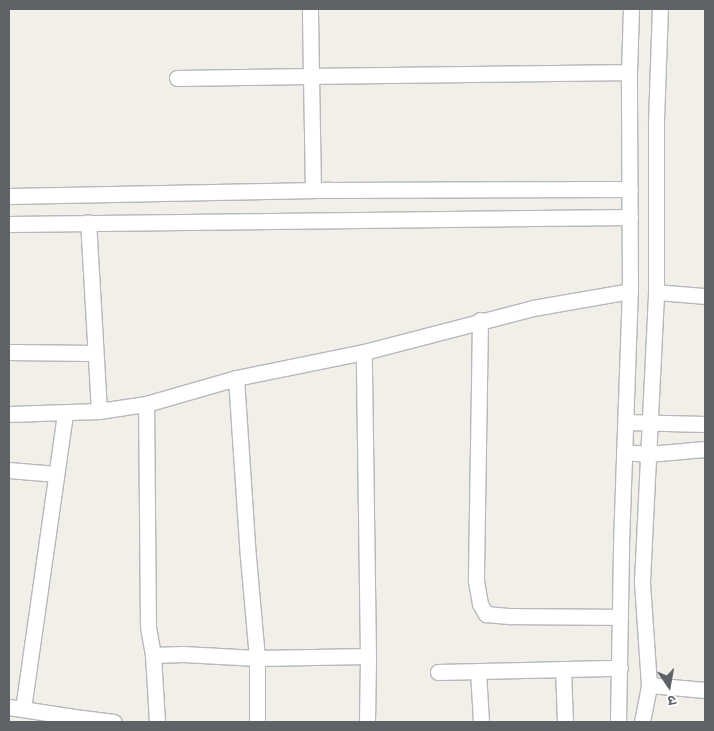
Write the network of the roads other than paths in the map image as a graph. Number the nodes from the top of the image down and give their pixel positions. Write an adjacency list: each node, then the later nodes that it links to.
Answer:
1 (310, 9): 5 (street)
2 (631, 9): 4 (street)
3 (660, 9): 14 (street)
4 (629, 72): 5 (street); 7 (street)
5 (312, 76): 6 (street); 8 (street)
6 (177, 78)
7 (630, 189): 8 (street); 10 (street)
8 (330, 190): 9 (street)
9 (9, 196)
10 (630, 217): 11 (street); 13 (street)
11 (88, 222): 12 (street); 19 (street)
12 (9, 224)
13 (630, 290): 16 (street); 25 (street)
14 (656, 292): 15 (street); 26 (street)
15 (705, 296)
16 (480, 320): 18 (street); 33 (street)
17 (9, 352): 19 (street)
18 (364, 352): 20 (street); 35 (street)
19 (94, 353): 22 (street)
20 (236, 378): 21 (street); 36 (street)
21 (146, 404): 22 (street); 34 (street)
22 (99, 411): 23 (street)
23 (65, 412): 24 (street); 32 (street)
24 (9, 414)
25 (626, 422): 26 (street); 29 (street)
26 (650, 422): 27 (street); 30 (street)
27 (705, 424)
28 (705, 449): 30 (street)
29 (624, 452): 30 (street); 33 (street)
30 (648, 454): 41 (street)
31 (9, 470): 32 (street)
32 (56, 474): 43 (street)
33 (620, 617): 37 (street)
34 (153, 655): 36 (street); 46 (street)
35 (368, 656): 36 (street); 48 (street)
36 (257, 658): 47 (street)
37 (620, 668): 38 (street); 51 (street)
38 (563, 669): 39 (street); 50 (street)
39 (478, 671): 40 (street); 49 (street)
40 (438, 672)
41 (649, 685): 42 (street); 52 (street)
42 (705, 690)
43 (16, 708): 44 (street)
44 (74, 719): 45 (street)
45 (114, 722)
46 (157, 722)
47 (257, 722)
48 (366, 722)
49 (481, 722)
50 (565, 722)
51 (618, 722)
52 (642, 722)

